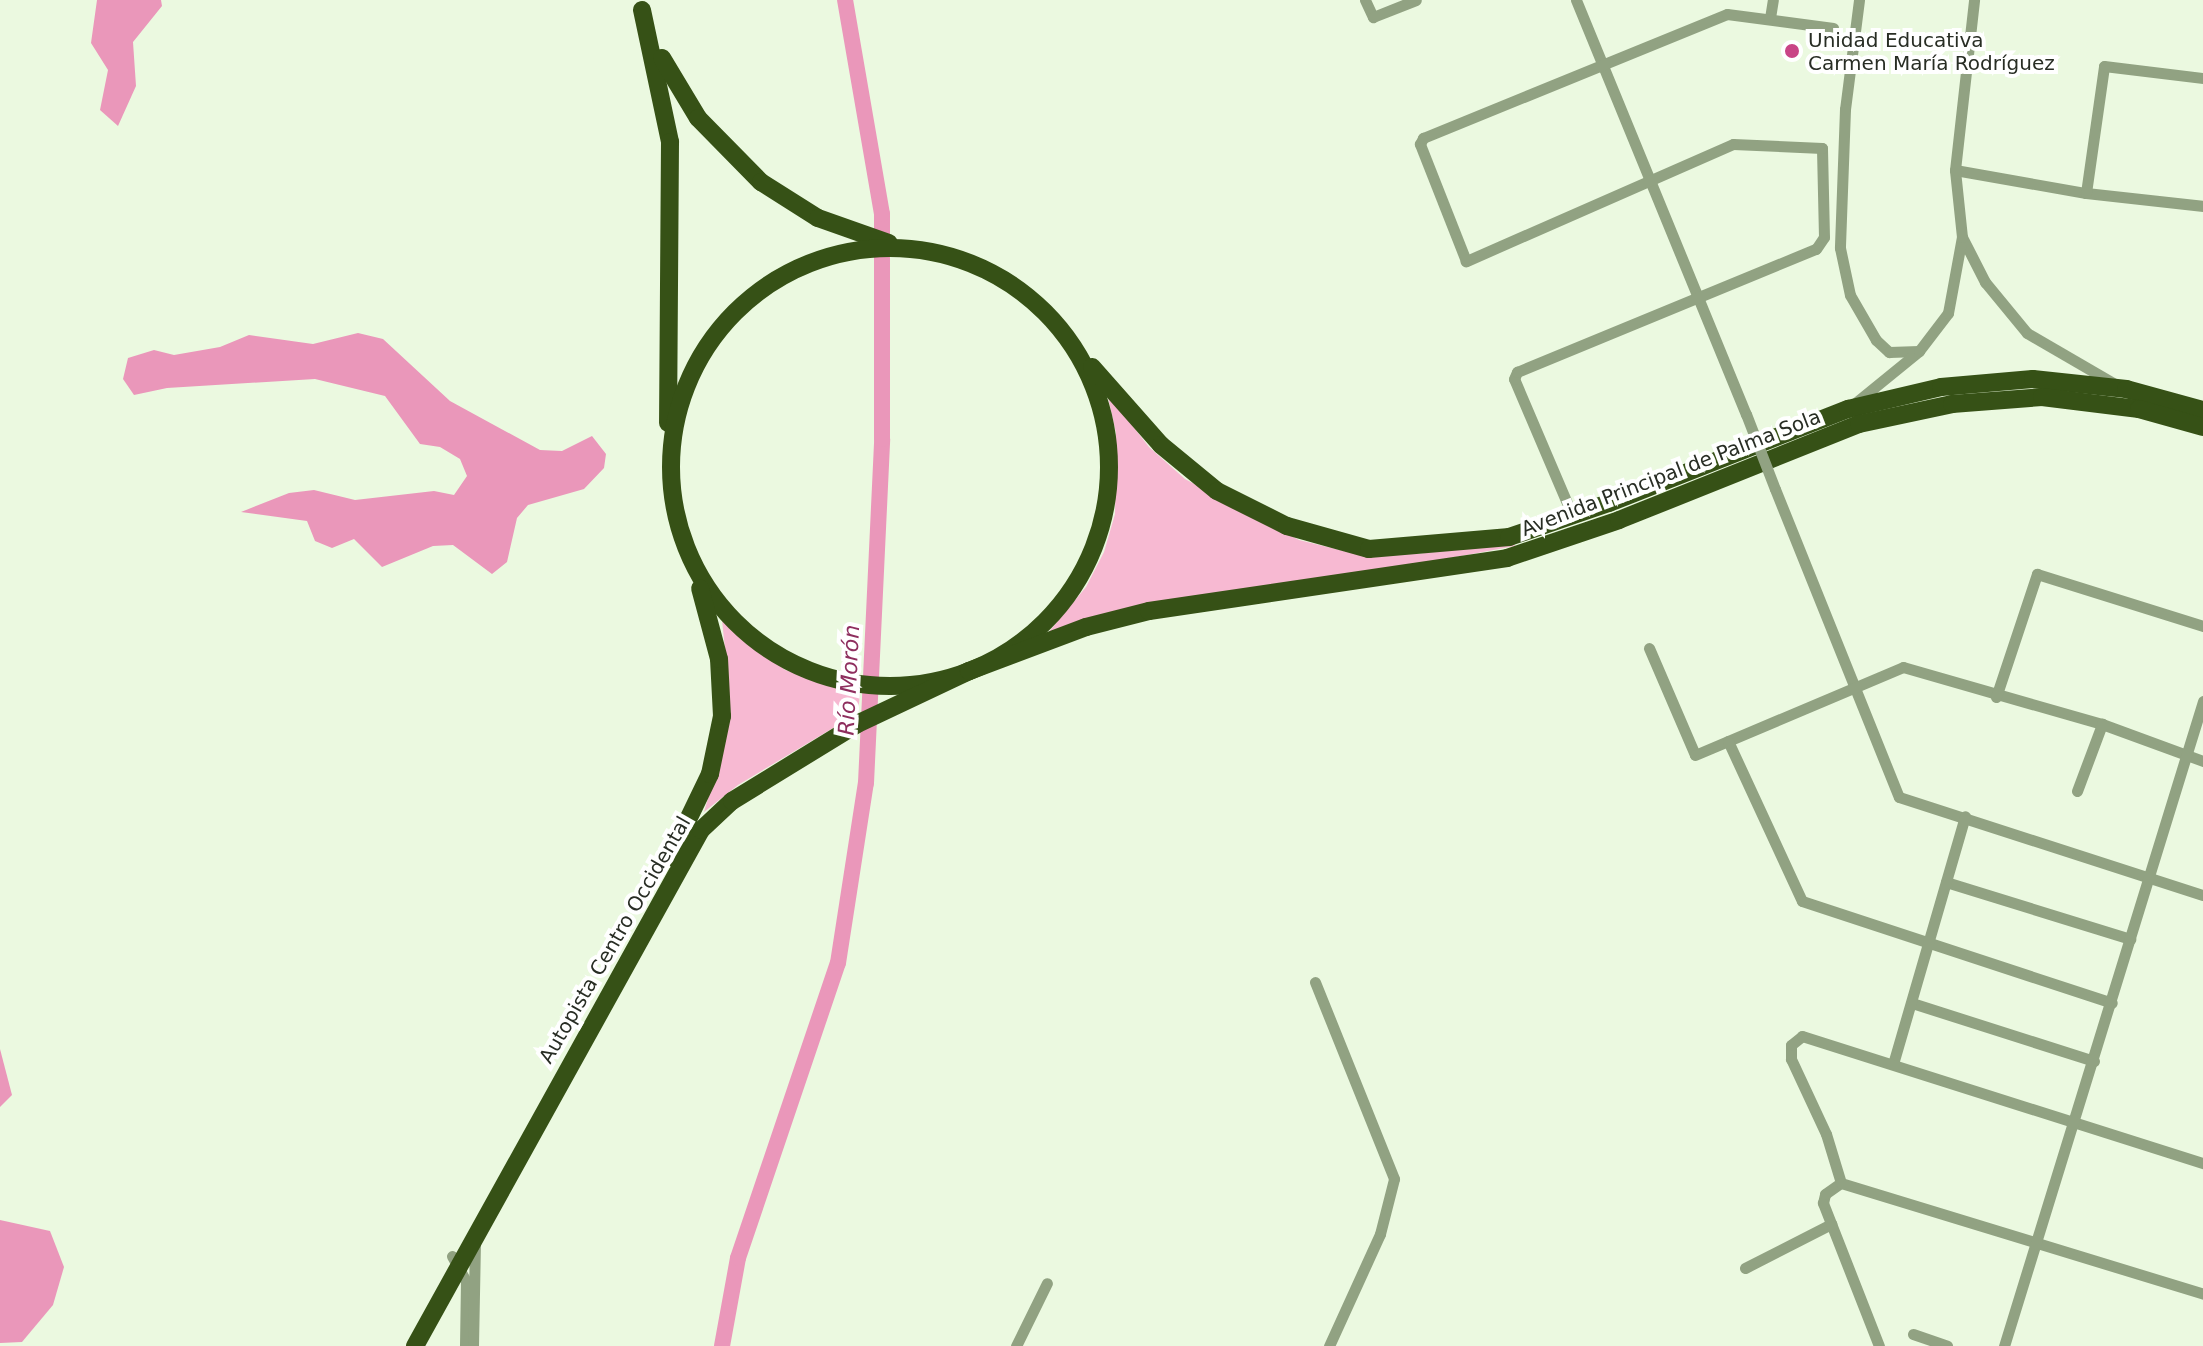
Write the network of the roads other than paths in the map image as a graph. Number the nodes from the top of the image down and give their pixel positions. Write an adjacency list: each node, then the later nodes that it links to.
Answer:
1 (1365, 0): 2 (street)
2 (1416, 0)
3 (1576, 0): 10 (street)
4 (1773, 0): 8 (street)
5 (1859, 0): 20 (street)
6 (1974, 0): 12 (street)
7 (641, 5): 17 (highway); 24 (highway)
8 (1770, 18): 9 (street); 10 (street)
9 (1833, 28)
10 (1603, 65): 13 (street); 13 (street)
11 (2203, 78): 14 (street)
12 (1955, 170): 14 (street); 16 (street)
13 (1653, 183): 18 (street); 18 (street)
14 (2086, 193): 15 (street)
15 (2203, 206)
16 (1962, 237): 20 (street); 21 (street)
17 (872, 243): 19 (highway); 24 (highway)
18 (1699, 301): 25 (street); 30 (street, bridge)
19 (1065, 333): 25 (highway, Avenida Principal de Palma Sola); 29 (highway)
20 (1919, 351): 22 (street)
21 (2126, 389): 22 (highway, Avenida Principal de Palma Sola); 23 (highway, Avenida Principal de Palma Sola)
22 (1848, 409): 25 (highway, Avenida Principal de Palma Sola)
23 (2202, 423): 29 (highway, Avenida Principal de Palma Sola)
24 (671, 469): 26 (highway)
25 (1573, 517)
26 (689, 555): 29 (highway); 55 (highway, Autopista Centro Occidental)
27 (2203, 626): 31 (street)
28 (1649, 648): 34 (street)
29 (969, 671): 53 (highway, Autopista Centro Occidental)
30 (1854, 686): 31 (street); 34 (street); 38 (street)
31 (1996, 697): 33 (street)
32 (2203, 701): 35 (street)
33 (2102, 724): 35 (street); 37 (street)
34 (1728, 741): 43 (street)
35 (2184, 755): 36 (street); 39 (street)
36 (2203, 761)
37 (2077, 791)
38 (1965, 816): 39 (street); 40 (street)
39 (2149, 879): 41 (street); 42 (street)
40 (1946, 882): 42 (street); 43 (street)
41 (2203, 895)
42 (2130, 939): 46 (street)
43 (1927, 943): 45 (street); 46 (street)
44 (1315, 982): 65 (street)
45 (1912, 1003): 47 (street); 48 (street)
46 (2112, 1003): 47 (street)
47 (2094, 1061): 49 (street)
48 (1893, 1064): 49 (street); 51 (street)
49 (2074, 1125): 50 (street); 54 (street)
50 (2202, 1161)
51 (1841, 1183): 52 (street); 54 (street)
52 (1831, 1224): 56 (street); 66 (street)
53 (475, 1237): 55 (highway, Autopista Centro Occidental); 63 (street)
54 (2036, 1245): 58 (street); 68 (street)
55 (456, 1262): 60 (highway, Autopista Centro Occidental); 61 (highway, Autopista Centro Occidental); 62 (street)
56 (1745, 1268)
57 (1047, 1283): 64 (street)
58 (2203, 1294)
59 (1913, 1334): 67 (street)
60 (401, 1346)
61 (415, 1346)
62 (465, 1346)
63 (473, 1346)
64 (1016, 1346)
65 (1329, 1346)
66 (1879, 1346)
67 (1947, 1346)
68 (2004, 1346)

